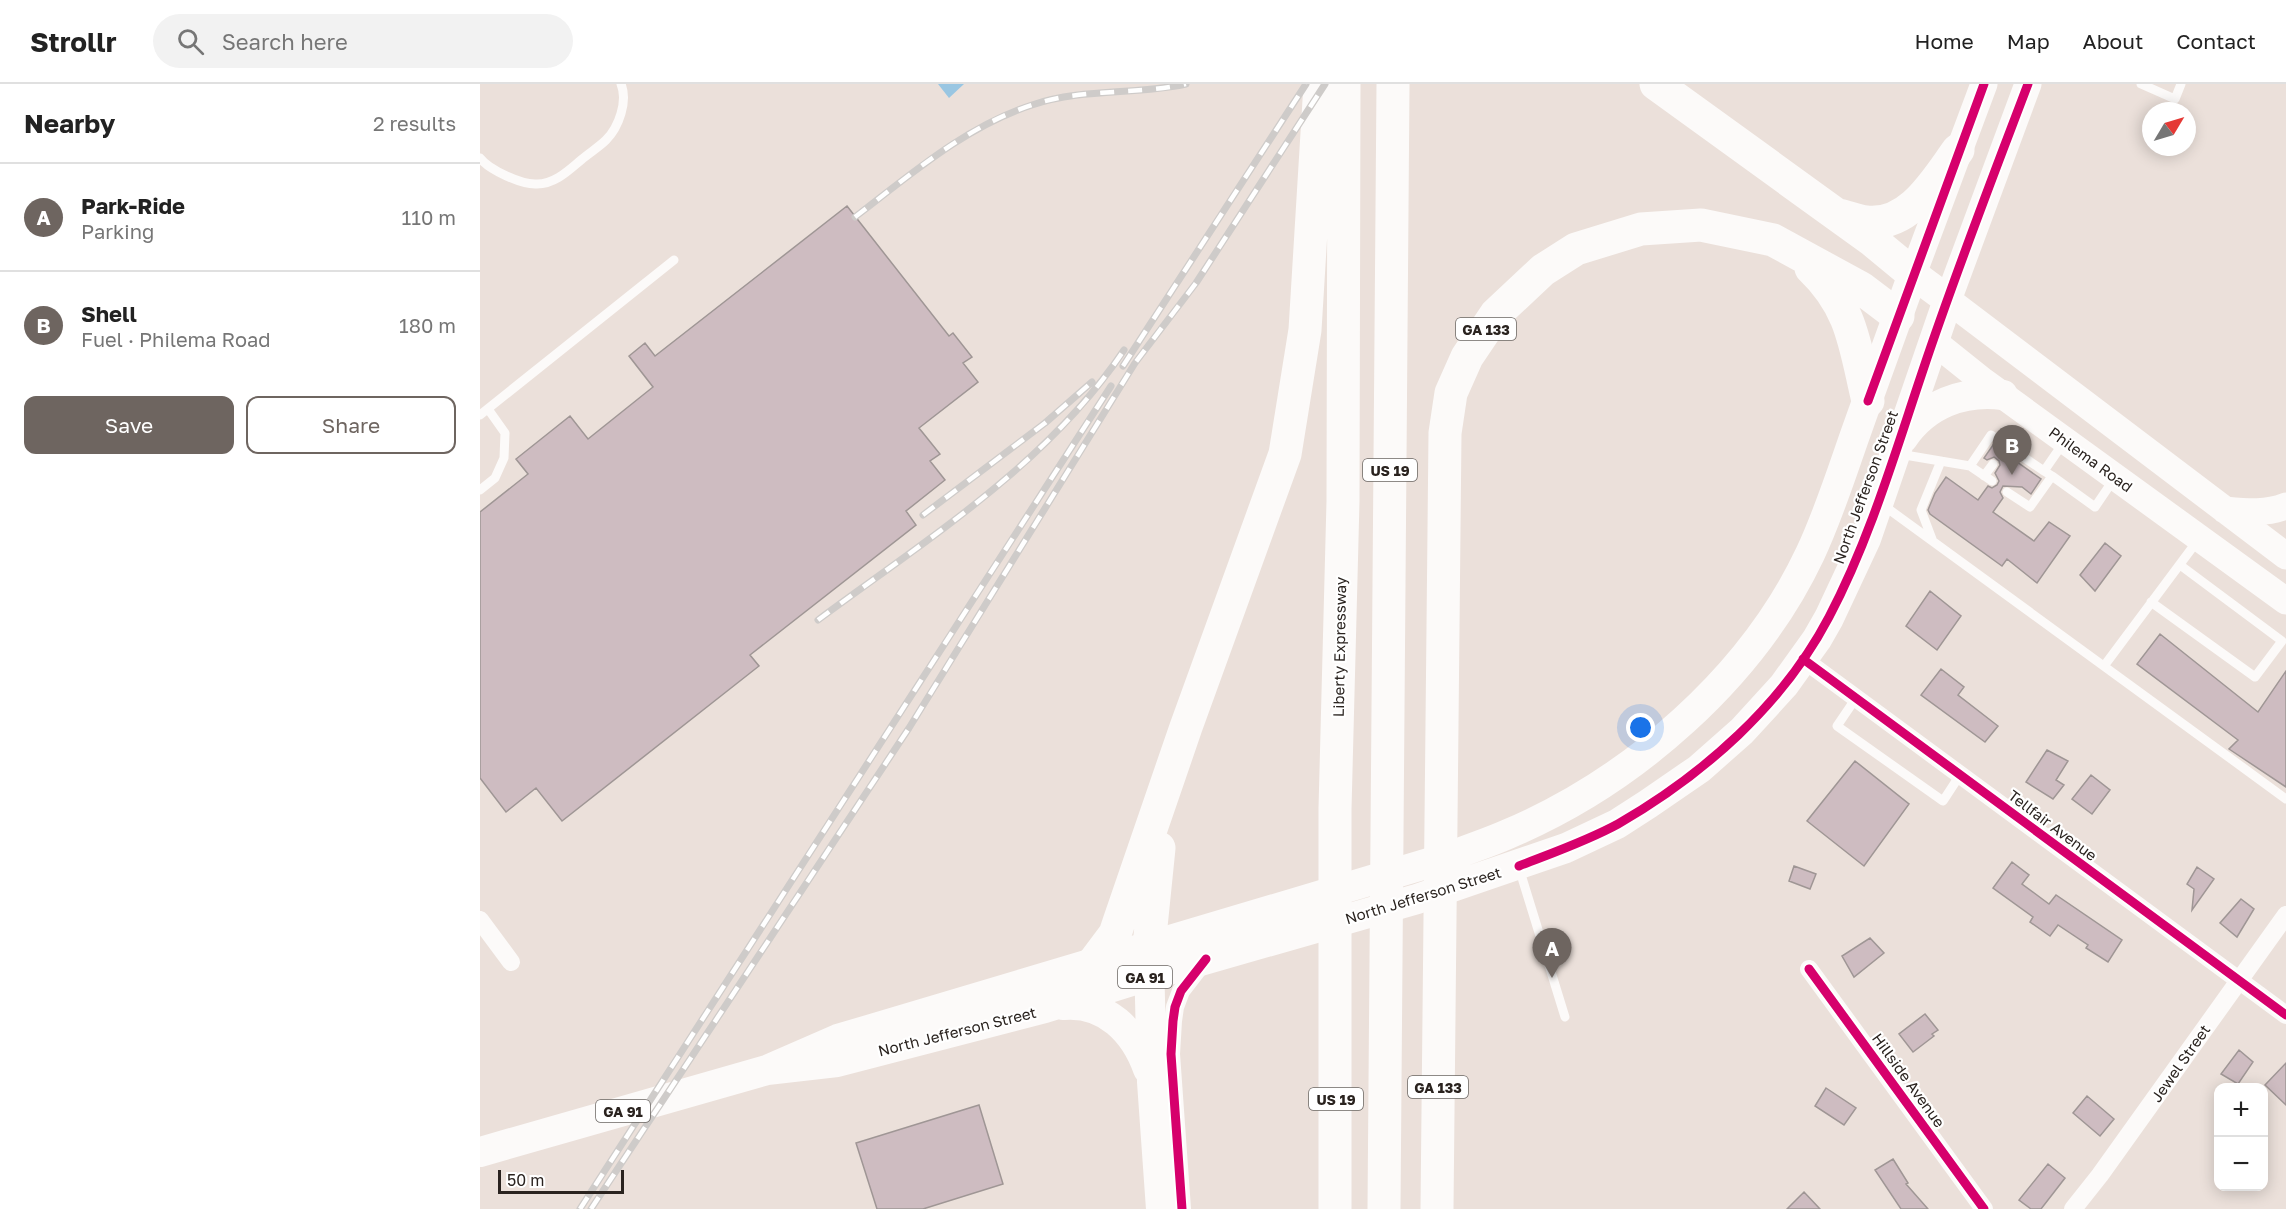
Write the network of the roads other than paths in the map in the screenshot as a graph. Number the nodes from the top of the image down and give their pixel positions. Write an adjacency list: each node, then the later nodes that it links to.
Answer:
1 (621, 84): 11 (lane)
2 (1320, 84): 45 (highway)
3 (1344, 84): 64 (highway, Liberty Expressway / US 19)
4 (1394, 84): 65 (highway, US 19)
5 (1656, 84): 12 (highway)
6 (1984, 84): 10 (main road)
7 (2028, 84): 16 (main road, North Jefferson Street)
8 (2141, 84): 9 (lane)
9 (2181, 84)
10 (1958, 150): 12 (highway); 15 (main road)
11 (480, 158)
12 (1834, 214): 15 (highway)
13 (1792, 250): 17 (highway, GA 133); 20 (highway); 66 (highway, GA 133)
14 (674, 260): 21 (lane)
15 (1913, 274): 16 (main road); 17 (main road, GA 91)
16 (1948, 300): 18 (main road, North Jefferson Street); 33 (main road)
17 (1898, 316): 18 (main road, Philema Road / GA 133); 20 (main road, GA 91)
18 (1933, 341): 19 (main road, Philema Road); 23 (main road, North Jefferson Street)
19 (2003, 395): 22 (main road, Philema Road); 23 (main road)
20 (1868, 400): 51 (main road, North Jefferson Street / GA 91)
21 (484, 412): 30 (lane)
22 (2065, 440): 27 (lane); 28 (main road, Philema Road)
23 (1897, 449): 24 (lane); 31 (main road, North Jefferson Street / GA 91)
24 (1941, 461): 26 (lane); 35 (lane)
25 (1993, 464): 26 (lane)
26 (1970, 466): 27 (lane)
27 (2042, 471): 28 (lane); 29 (lane)
28 (2115, 477): 34 (main road, Philema Road)
29 (2022, 487)
30 (480, 490)
31 (1879, 502): 35 (lane); 41 (main road, North Jefferson Street / GA 91)
32 (2286, 506): 33 (main road)
33 (2225, 510): 36 (main road)
34 (2200, 538): 37 (lane); 38 (main road, Philema Road)
35 (1933, 542): 42 (lane)
36 (2286, 556)
37 (2180, 565): 39 (lane); 40 (lane)
38 (2286, 601)
39 (2151, 602): 40 (lane); 42 (lane)
40 (2284, 638)
41 (1803, 659): 43 (street, Tellfair Avenue); 47 (main road, North Jefferson Street / GA 91)
42 (2104, 666): 46 (lane)
43 (1856, 698): 44 (street, Tellfair Avenue); 44 (lane)
44 (1960, 775): 55 (street, Tellfair Avenue)
45 (1165, 795): 51 (highway); 53 (highway)
46 (2286, 799)
47 (1519, 866): 50 (main road, North Jefferson Street / GA 91); 58 (lane)
48 (2286, 915): 55 (street, Jewel Street)
49 (480, 920): 52 (street)
50 (1206, 958): 51 (main road, North Jefferson Street / GA 91); 63 (street)
51 (1148, 961): 53 (main road, North Jefferson Street / GA 91); 56 (main road, North Jefferson Street / GA 91); 60 (main road)
52 (511, 962)
53 (1094, 962): 59 (main road, North Jefferson Street / GA 91)
54 (1809, 969): 67 (street, Hillside Avenue)
55 (2238, 981): 57 (street, Tellfair Avenue); 68 (street, Jewel Street)
56 (1045, 1008): 59 (main road, North Jefferson Street / GA 91); 60 (main road)
57 (2286, 1015)
58 (1565, 1017)
59 (767, 1070): 61 (main road, North Jefferson Street / GA 91)
60 (1152, 1082): 62 (main road)
61 (480, 1152)
62 (1161, 1209)
63 (1182, 1209)
64 (1335, 1209)
65 (1384, 1209)
66 (1437, 1209)
67 (1984, 1209)
68 (2073, 1209)

